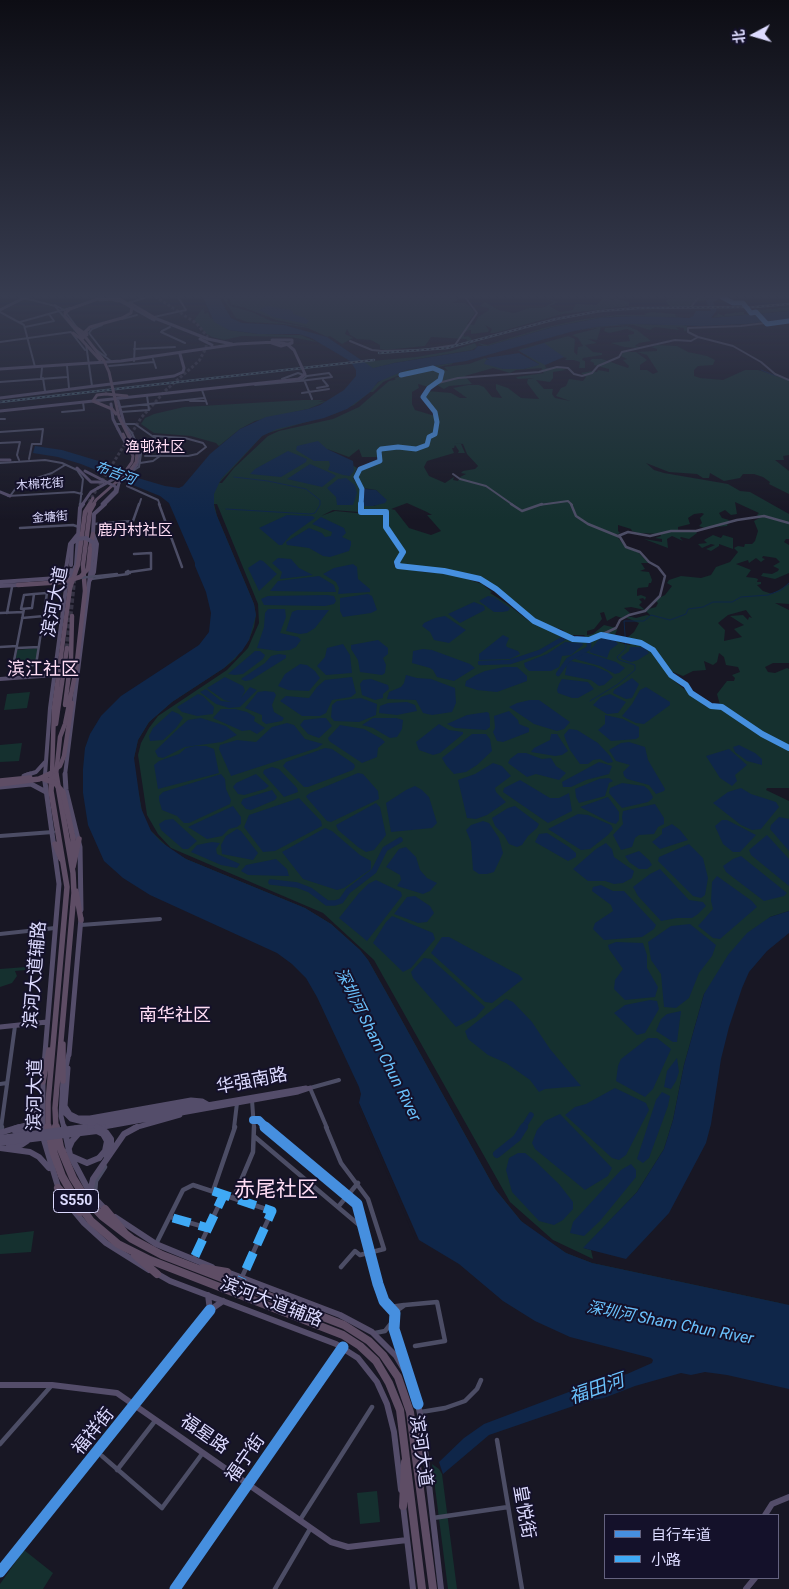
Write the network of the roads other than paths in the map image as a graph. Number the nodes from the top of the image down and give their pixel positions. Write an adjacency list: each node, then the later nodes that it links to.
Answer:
1 (42, 371): 18 (street)
2 (67, 371): 17 (street)
3 (89, 371): 26 (street)
4 (107, 371): 50 (highway, bridge)
5 (108, 371): 68 (highway, bridge)
6 (179, 371): 26 (main road)
7 (182, 371): 37 (main road)
8 (304, 371): 27 (main road, bridge)
9 (425, 371): 15 (street)
10 (440, 371): 25 (street)
11 (542, 371): 25 (street)
12 (571, 371): 13 (street)
13 (594, 371)
14 (772, 371): 20 (street)
15 (402, 375)
16 (307, 376): 19 (street); 21 (street); 22 (street)
17 (67, 377): 18 (street); 28 (street)
18 (42, 378): 23 (street); 32 (street)
19 (321, 380): 24 (street); 29 (street)
20 (789, 380)
21 (266, 381): 35 (main road)
22 (294, 381): 24 (street); 27 (street)
23 (0, 382)
24 (305, 382): 33 (street)
25 (438, 383): 109 (street)
26 (93, 385): 28 (main road)
27 (242, 386): 30 (main road)
28 (69, 388): 32 (main road)
29 (317, 388)
30 (202, 390): 36 (main road); 39 (street)
31 (329, 390): 33 (street)
32 (45, 391): 37 (main road)
33 (309, 392): 34 (street); 40 (street)
34 (302, 393)
35 (127, 396): 45 (main road); 50 (highway, bridge)
36 (147, 396): 38 (main road); 46 (street)
37 (0, 397)
38 (122, 398): 45 (main road); 45 (main road)
39 (204, 398): 42 (street); 42 (street)
40 (312, 399)
41 (104, 400): 43 (main road); 44 (main road); 45 (main road); 50 (main road)
42 (176, 400): 46 (street)
43 (83, 402): 47 (main road); 49 (street)
44 (111, 404): 45 (main road); 48 (main road)
45 (118, 404): 46 (street); 46 (street); 47 (main road); 48 (main road); 53 (main road)
46 (148, 404)
47 (0, 411)
48 (112, 411): 50 (main road)
49 (62, 412)
50 (114, 416): 54 (main road); 60 (highway, bridge)
51 (0, 419): 52 (street)
52 (5, 419)
53 (124, 423): 54 (street); 56 (street); 66 (main road)
54 (116, 424): 60 (main road, bridge)
55 (0, 432): 61 (street)
56 (154, 436): 59 (street); 59 (street)
57 (0, 443): 63 (street)
58 (145, 456): 59 (street)
59 (160, 456): 66 (street)
60 (133, 458): 68 (highway, S550, bridge)
61 (29, 459): 63 (street); 67 (street)
62 (10, 460): 63 (street); 64 (main road)
63 (19, 460)
64 (1, 462): 65 (street)
65 (66, 464): 72 (street); 76 (street)
66 (139, 464): 68 (main road, bridge)
67 (77, 468): 70 (main road); 79 (main road, bridge)
68 (129, 471): 70 (highway, S550); 70 (highway, S550)
69 (453, 474): 87 (street)
70 (115, 482): 78 (main road); 79 (main road); 84 (highway, 滨河大道 / S550); 108 (highway, 滨河大道 / S550)
71 (127, 486): 90 (street)
72 (83, 488): 74 (street, 木棉花街); 75 (street)
73 (0, 492): 76 (main road)
74 (74, 492): 75 (street, 木棉花街); 76 (street, 木棉花街)
75 (82, 494): 78 (street)
76 (9, 496)
77 (141, 499): 81 (street)
78 (80, 508): 82 (main road)
79 (94, 516): 81 (main road, 滨河大道辅路); 84 (highway)
80 (789, 523): 87 (street)
81 (94, 524): 86 (main road, 滨河大道辅路)
82 (79, 527): 83 (street, 金塘街); 85 (main road)
83 (20, 528)
84 (87, 532): 88 (highway); 116 (highway, 滨河大道 / S550)
85 (79, 533): 94 (main road); 96 (main road)
86 (93, 534): 88 (highway); 93 (main road, 滨河大道辅路)
87 (618, 536): 109 (street)
88 (90, 547): 95 (highway, bridge)
89 (134, 554): 92 (street)
90 (182, 567)
91 (71, 570): 93 (main road, bridge); 94 (main road); 96 (main road)
92 (128, 573): 93 (street); 95 (street, bridge)
93 (91, 576): 129 (main road, 滨河大道辅路)
94 (61, 577): 97 (main road)
95 (76, 579): 98 (highway, bridge)
96 (69, 581): 100 (main road)
97 (0, 585): 98 (main road); 99 (street); 100 (main road)
98 (18, 585)
99 (12, 587): 100 (street); 104 (street)
100 (66, 588): 110 (main road)
101 (34, 594): 102 (street); 102 (street); 105 (street)
102 (23, 610): 104 (street); 107 (street)
103 (0, 613): 104 (street)
104 (7, 613)
105 (44, 616): 107 (street); 112 (street)
106 (72, 616): 119 (highway)
107 (22, 618): 111 (street)
108 (64, 629): 110 (highway); 117 (highway, 滨河大道 / S550)
109 (601, 635): 121 (street)
110 (60, 638): 115 (main road)
111 (17, 647): 112 (street); 112 (street); 113 (street)
112 (39, 647)
113 (0, 648)
114 (67, 648): 120 (highway)
115 (57, 660): 117 (highway)
116 (76, 670): 119 (highway, 滨河大道 / S550); 124 (highway, bridge)
117 (57, 672): 118 (main road); 120 (highway, 滨河大道 / S550); 122 (main road, 滨河大道辅路)
118 (0, 679)
119 (60, 737): 131 (highway, 滨河大道 / S550)
120 (53, 744): 131 (highway, 滨河大道 / S550)
121 (789, 748)
122 (47, 757): 123 (main road); 126 (main road, 滨河大道辅路)
123 (24, 776): 124 (main road); 125 (main road)
124 (0, 783): 125 (main road); 129 (highway, bridge)
125 (24, 785): 126 (main road)
126 (46, 792): 127 (main road, 滨河大道辅路)
127 (53, 832): 128 (street); 130 (main road, 滨河大道辅路)
128 (0, 836)
129 (76, 839): 131 (highway); 133 (main road, 滨河大道辅路)
130 (55, 844): 131 (highway); 134 (main road, 滨河大道辅路)
131 (71, 875): 133 (highway); 139 (highway, 滨河大道 / S550); 140 (highway, 滨河大道 / S550)
132 (160, 918): 133 (street)
133 (81, 923): 141 (main road, 滨河大道辅路)
134 (56, 928): 135 (street); 136 (main road, 滨河大道辅路)
135 (0, 934)
136 (47, 1022): 137 (main road); 144 (main road, 滨河大道辅路)
137 (15, 1026): 138 (main road); 145 (street)
138 (0, 1027)
139 (61, 1028): 143 (highway); 176 (highway, 滨河大道 / S550)
140 (54, 1030): 144 (highway); 173 (highway, 滨河大道 / S550)
141 (69, 1053): 143 (main road, 滨河大道辅路); 150 (main road, 滨河大道辅路)
142 (339, 1080): 147 (street)
143 (63, 1081): 150 (main road, 滨河大道辅路)
144 (43, 1082): 148 (main road, 滨河大道辅路)
145 (7, 1083): 146 (street); 156 (street)
146 (0, 1084)
147 (310, 1088): 149 (main road, 华强南路); 152 (main road, 华强南路); 163 (street)
148 (42, 1094): 156 (main road); 162 (main road, 滨河大道辅路)
149 (252, 1100): 151 (main road, 华强南路); 154 (street)
150 (63, 1103): 152 (main road); 160 (main road, 滨河大道辅路)
151 (237, 1103): 153 (main road, 华强南路); 165 (street)
152 (209, 1105): 155 (main road, 华强南路, bridge)
153 (188, 1112): 160 (main road, 华强南路); 161 (main road, bridge)
154 (254, 1120): 157 (street); 167 (street)
155 (81, 1127): 156 (main road, 华强南路, bridge); 161 (main road, bridge)
156 (2, 1134): 159 (main road)
157 (255, 1137): 168 (street); 170 (street)
158 (0, 1142): 161 (main road, bridge)
159 (0, 1148): 162 (main road)
160 (69, 1152): 161 (main road); 169 (main road, 滨河大道辅路)
161 (104, 1161): 169 (main road); 171 (street)
162 (52, 1172): 164 (main road, 滨河大道辅路)
163 (358, 1183): 167 (street); 179 (street)
164 (58, 1188): 173 (highway); 184 (main road, 滨河大道辅路)
165 (213, 1190): 166 (street); 177 (street)
166 (224, 1194): 168 (street); 174 (street)
167 (346, 1195): 170 (street); 175 (street)
168 (234, 1197): 185 (street)
169 (96, 1200): 171 (main road, 滨河大道辅路)
170 (338, 1207): 175 (street)
171 (108, 1211): 176 (highway); 177 (main road, 滨河大道辅路)
172 (173, 1218): 174 (street)
173 (91, 1221): 178 (highway, 滨河大道 / S550)
174 (208, 1228): 180 (street)
175 (365, 1230): 179 (street)
176 (132, 1239): 181 (highway, 滨河大道 / S550)
177 (156, 1244): 183 (main road, 滨河大道辅路)
178 (129, 1250): 184 (highway); 208 (highway, 滨河大道 / S550)
179 (371, 1252): 182 (street); 189 (street)
180 (195, 1256)
181 (191, 1266): 183 (highway); 211 (highway, 滨河大道 / S550)
182 (342, 1267)
183 (227, 1272): 185 (main road, 滨河大道辅路)
184 (157, 1274): 186 (main road, 滨河大道辅路)
185 (242, 1278): 193 (main road, 滨河大道辅路)
186 (208, 1295): 187 (main road, 滨河大道辅路); 190 (main road)
187 (223, 1301): 190 (main road); 196 (main road, 滨河大道辅路)
188 (405, 1305): 189 (street); 191 (street); 195 (street)
189 (389, 1307): 191 (street)
190 (210, 1310): 201 (street, 福祥街)
191 (395, 1318): 192 (street); 194 (street)
192 (385, 1330): 193 (street); 194 (street)
193 (372, 1332): 200 (main road, 滨河大道辅路)
194 (396, 1334): 200 (street)
195 (415, 1346)
196 (343, 1347): 213 (street, 福宁街); 215 (main road, 滨河大道辅路)
197 (481, 1380): 203 (street)
198 (52, 1384): 199 (main road, 福星路); 201 (main road, 福星路); 207 (street)
199 (0, 1385)
200 (418, 1404): 203 (main road, 滨河大道辅路)
201 (135, 1406): 204 (main road, 福星路); 222 (street, 福祥街)
202 (372, 1407): 219 (street)
203 (420, 1412): 205 (main road, 滨河大道辅路)
204 (156, 1420): 209 (main road, 福星路); 212 (street)
205 (423, 1428): 211 (highway); 218 (main road, 滨河大道辅路)
206 (497, 1440): 216 (street, 皇悦街)
207 (0, 1444)
208 (405, 1444): 215 (highway); 227 (highway, 滨河大道 / S550)
209 (203, 1453): 212 (street); 213 (main road, 福星路)
210 (102, 1456): 212 (street)
211 (418, 1463): 228 (highway, 滨河大道 / S550)
212 (118, 1470)
213 (247, 1483): 219 (main road, 福星路); 224 (street, 福宁街)
214 (789, 1497): 217 (main road)
215 (403, 1506): 221 (main road, 滨河大道辅路)
216 (508, 1507): 218 (street); 230 (street, 皇悦街)
217 (766, 1514)
218 (432, 1518): 229 (main road, 滨河大道辅路)
219 (300, 1521): 220 (main road, 福星路)
220 (311, 1528): 221 (main road, 福星路); 225 (street)
221 (407, 1540): 226 (main road, 滨河大道辅路)
222 (0, 1572)
223 (754, 1579): 231 (main road)
224 (175, 1589)
225 (275, 1589)
226 (413, 1589)
227 (422, 1589)
228 (433, 1589)
229 (441, 1589)
230 (522, 1589)
231 (746, 1589)

